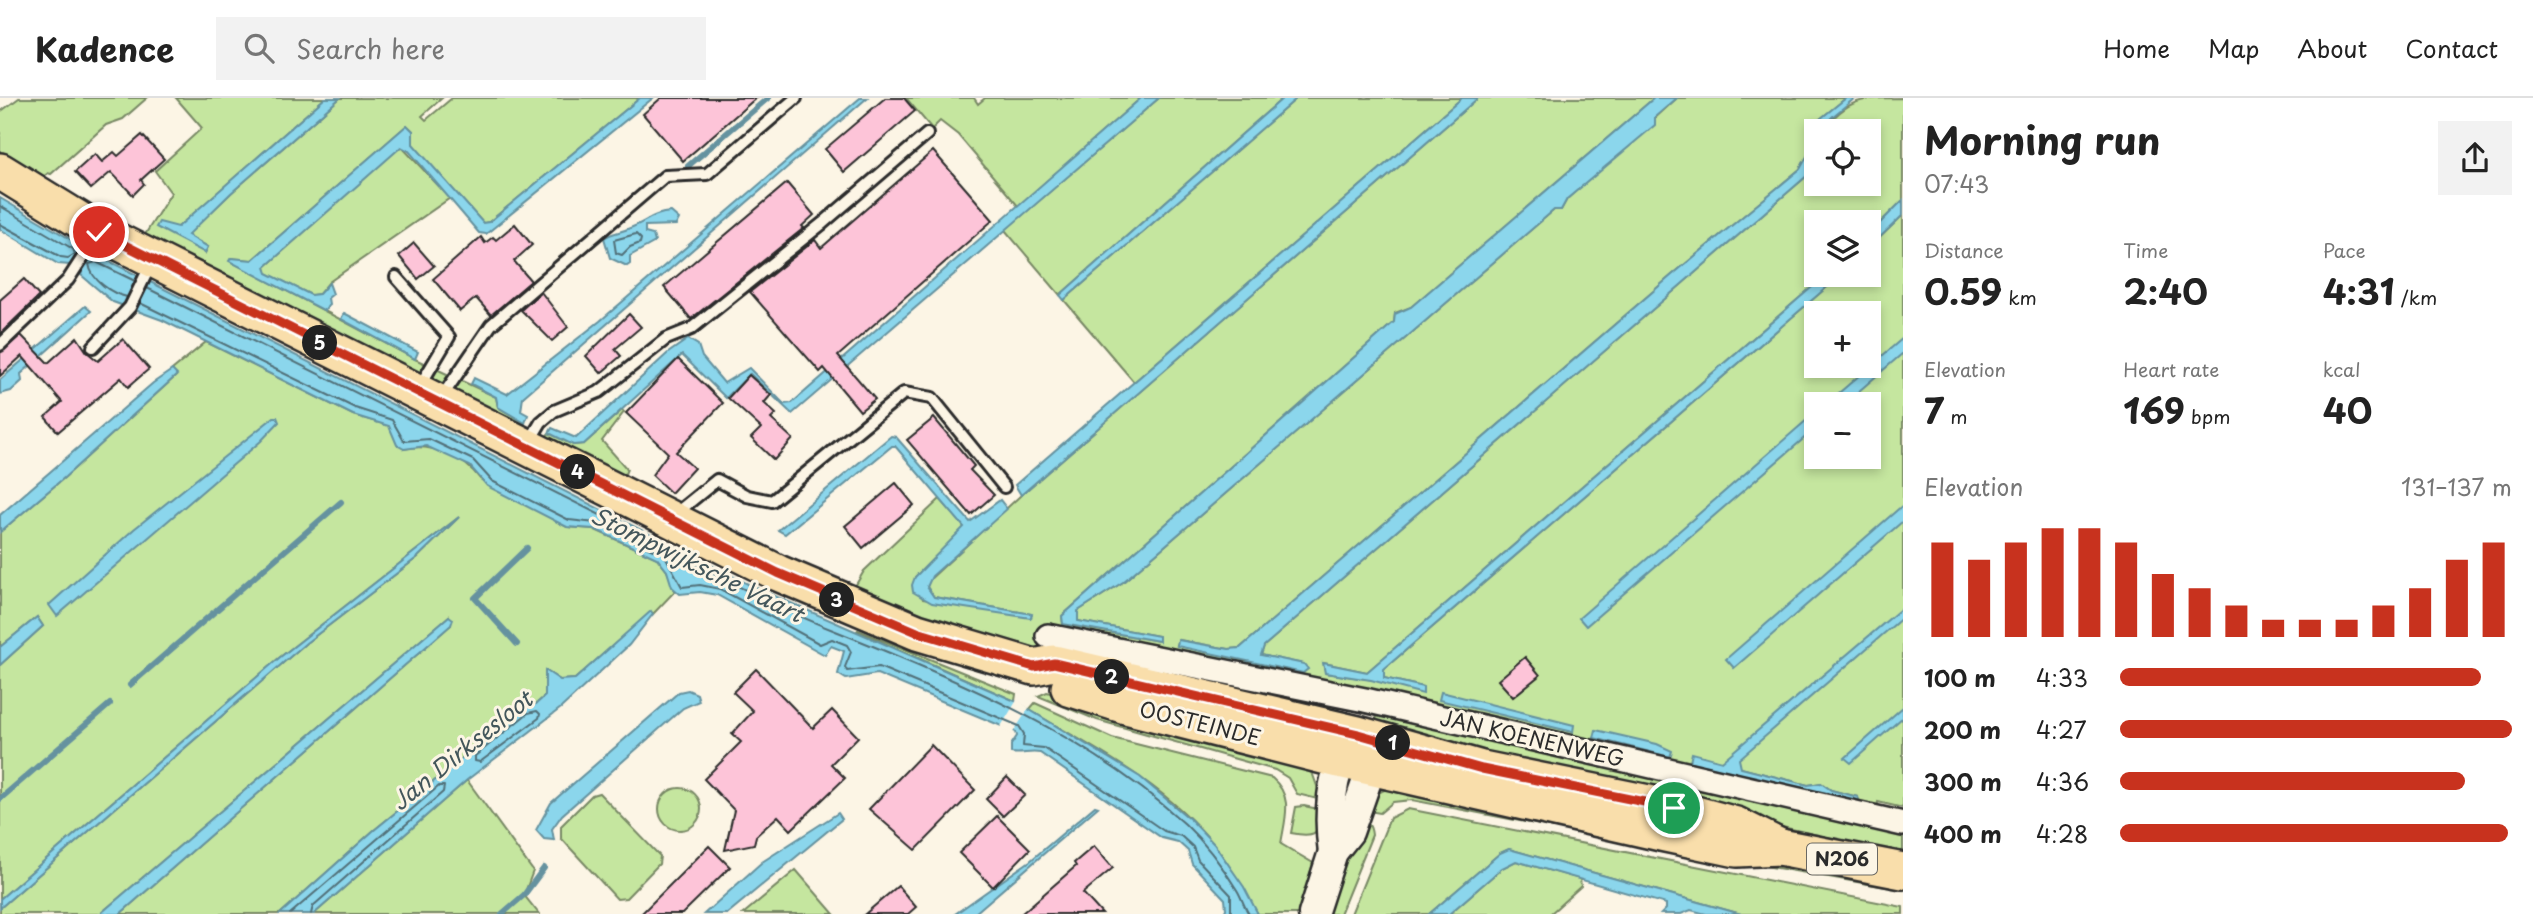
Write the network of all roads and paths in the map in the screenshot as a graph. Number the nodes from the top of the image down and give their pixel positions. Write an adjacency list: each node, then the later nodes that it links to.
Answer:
1 (796, 98): 9 (lane)
2 (927, 134): 10 (lane)
3 (0, 171): 4 (main road, OOSTEINDE / N206)
4 (93, 242): 5 (main road, OOSTEINDE / N206); 7 (lane)
5 (150, 267): 8 (lane); 9 (main road, OOSTEINDE / N206)
6 (396, 277): 9 (lane)
7 (0, 345)
8 (93, 347)
9 (427, 396): 10 (main road, OOSTEINDE / N206)
10 (526, 446): 12 (main road, OOSTEINDE / N206)
11 (1004, 487): 12 (lane)
12 (670, 518): 14 (main road, OOSTEINDE / N206)
13 (1048, 636): 14 (street)
14 (1359, 740): 15 (street, JAN KOENENWEG); 16 (main road, JAN KOENENWEG / N206); 17 (street)
15 (1903, 824)
16 (1903, 871)
17 (1313, 914)

